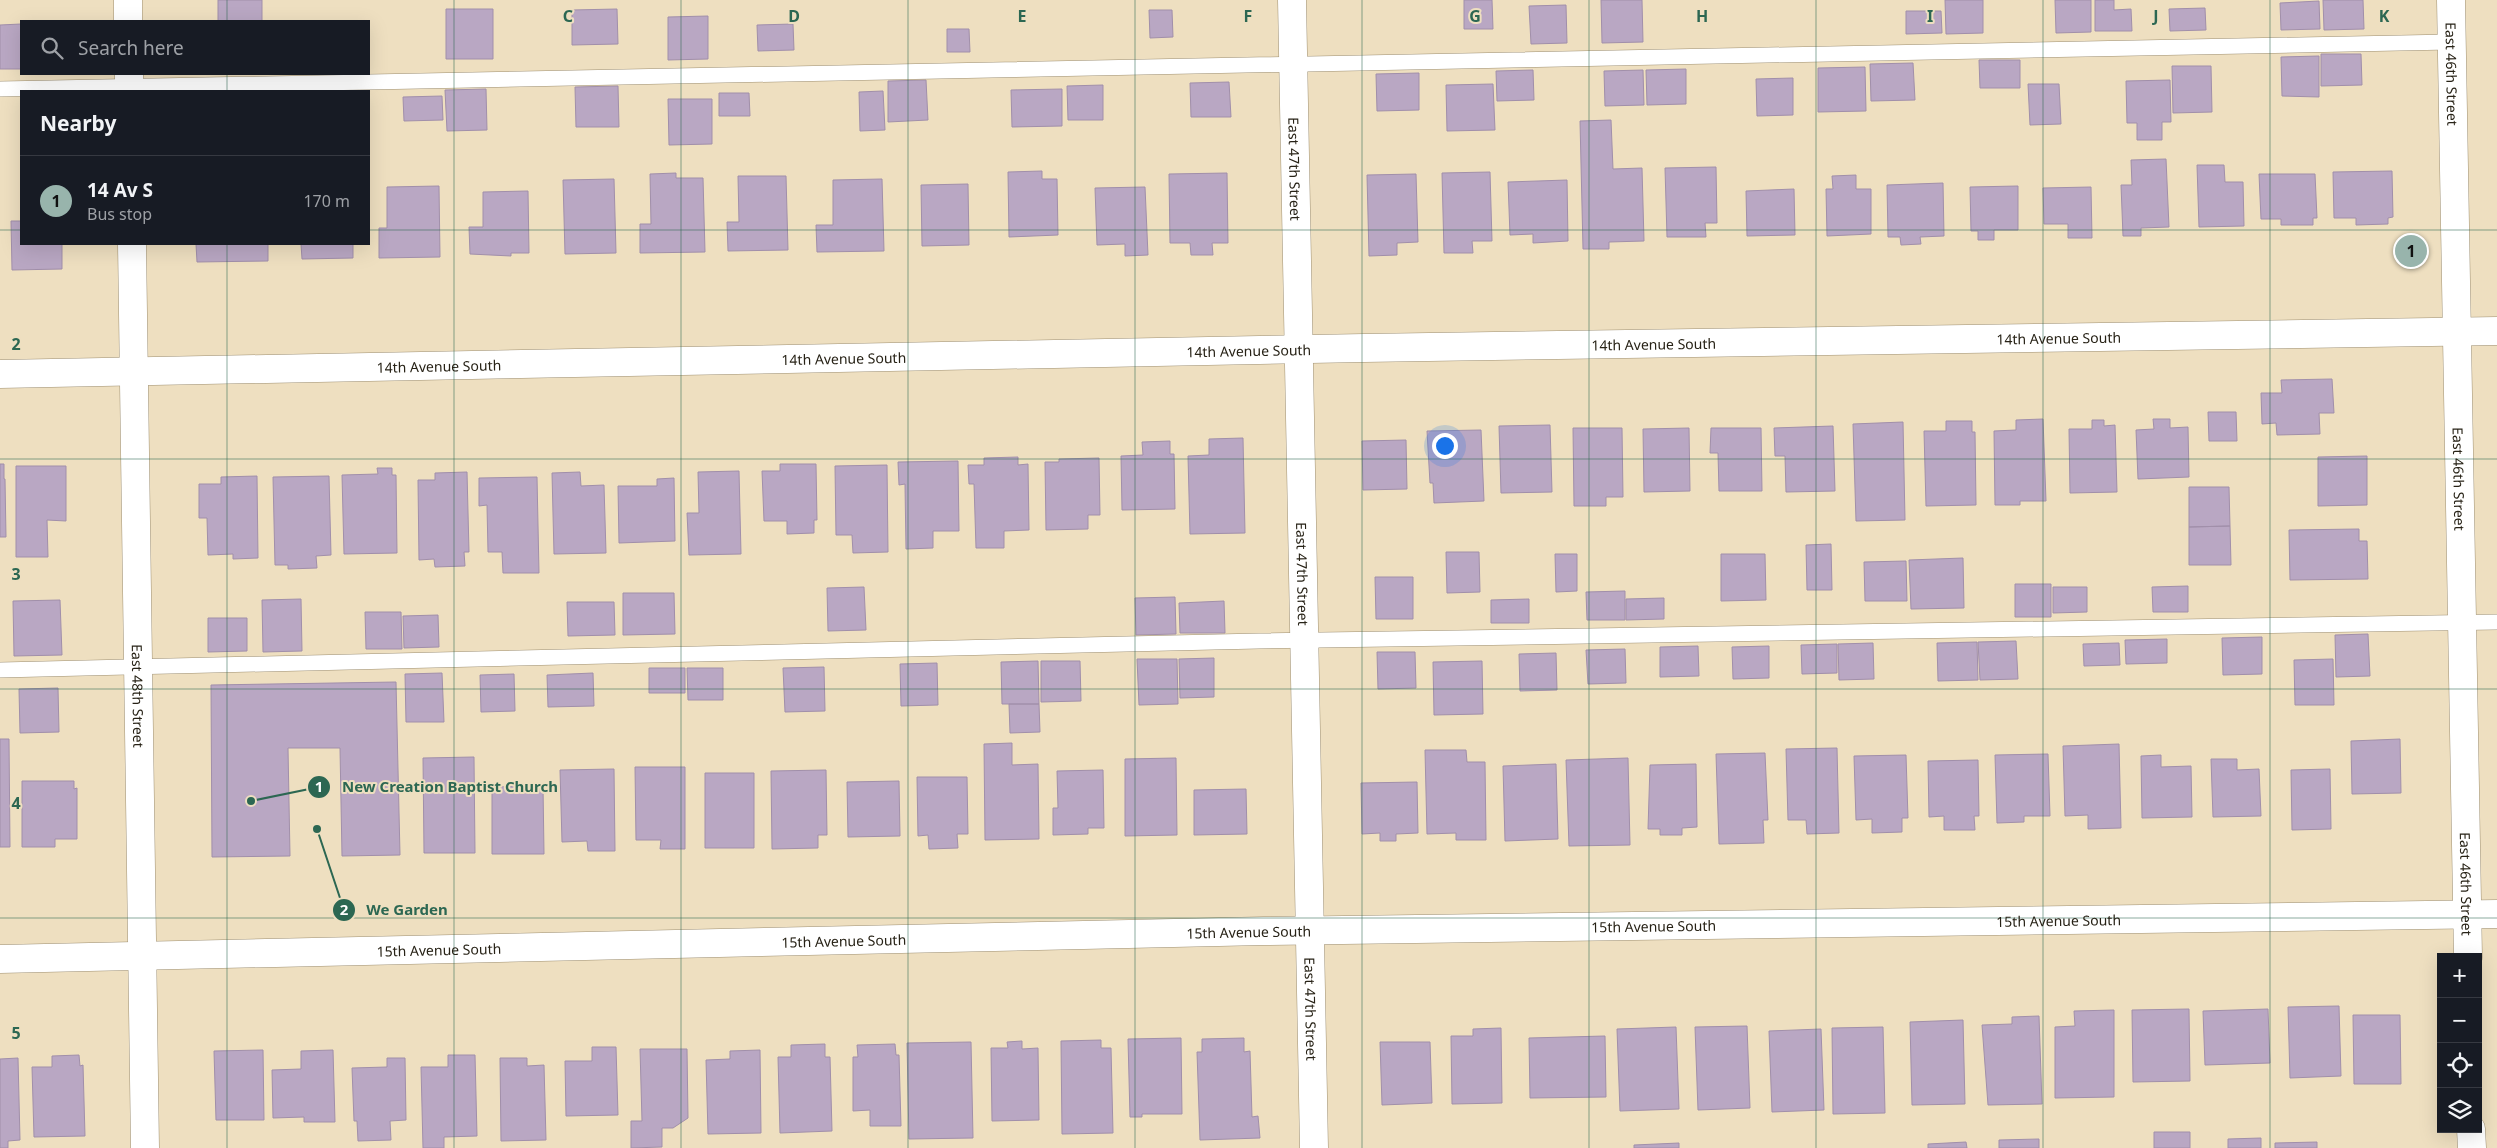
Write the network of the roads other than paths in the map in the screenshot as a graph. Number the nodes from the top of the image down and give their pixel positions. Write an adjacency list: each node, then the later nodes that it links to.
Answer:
1 (128, 0): 4 (street)
2 (1292, 0): 6 (street, East 47th Street)
3 (2451, 0): 5 (street, East 46th Street)
4 (128, 20)
5 (2451, 42): 6 (lane); 11 (street, East 46th Street)
6 (1294, 65): 7 (lane); 12 (street, East 47th Street)
7 (129, 84): 8 (lane)
8 (0, 89)
9 (132, 245): 13 (street, East 48th Street)
10 (2497, 331): 11 (street, 14th Avenue South)
11 (2457, 332): 12 (street, 14th Avenue South); 16 (street, East 46th Street)
12 (1298, 350): 13 (street, 14th Avenue South); 17 (street, East 47th Street)
13 (135, 371): 14 (street, 14th Avenue South); 18 (street, East 48th Street)
14 (0, 374)
15 (2497, 622): 16 (lane)
16 (2462, 623): 17 (lane); 21 (street, East 46th Street)
17 (1304, 640): 18 (lane); 22 (street, East 47th Street)
18 (138, 668): 19 (lane); 24 (street, East 48th Street)
19 (0, 670)
20 (2497, 914): 21 (street, 15th Avenue South)
21 (2467, 915): 22 (street, 15th Avenue South); 23 (street, East 46th Street)
22 (1309, 930): 24 (street, 15th Avenue South); 28 (street, East 47th Street)
23 (2468, 953)
24 (143, 956): 25 (street, 15th Avenue South); 27 (street, East 48th Street)
25 (0, 959)
26 (2471, 1133): 29 (street)
27 (145, 1148)
28 (1314, 1148)
29 (2472, 1148)

